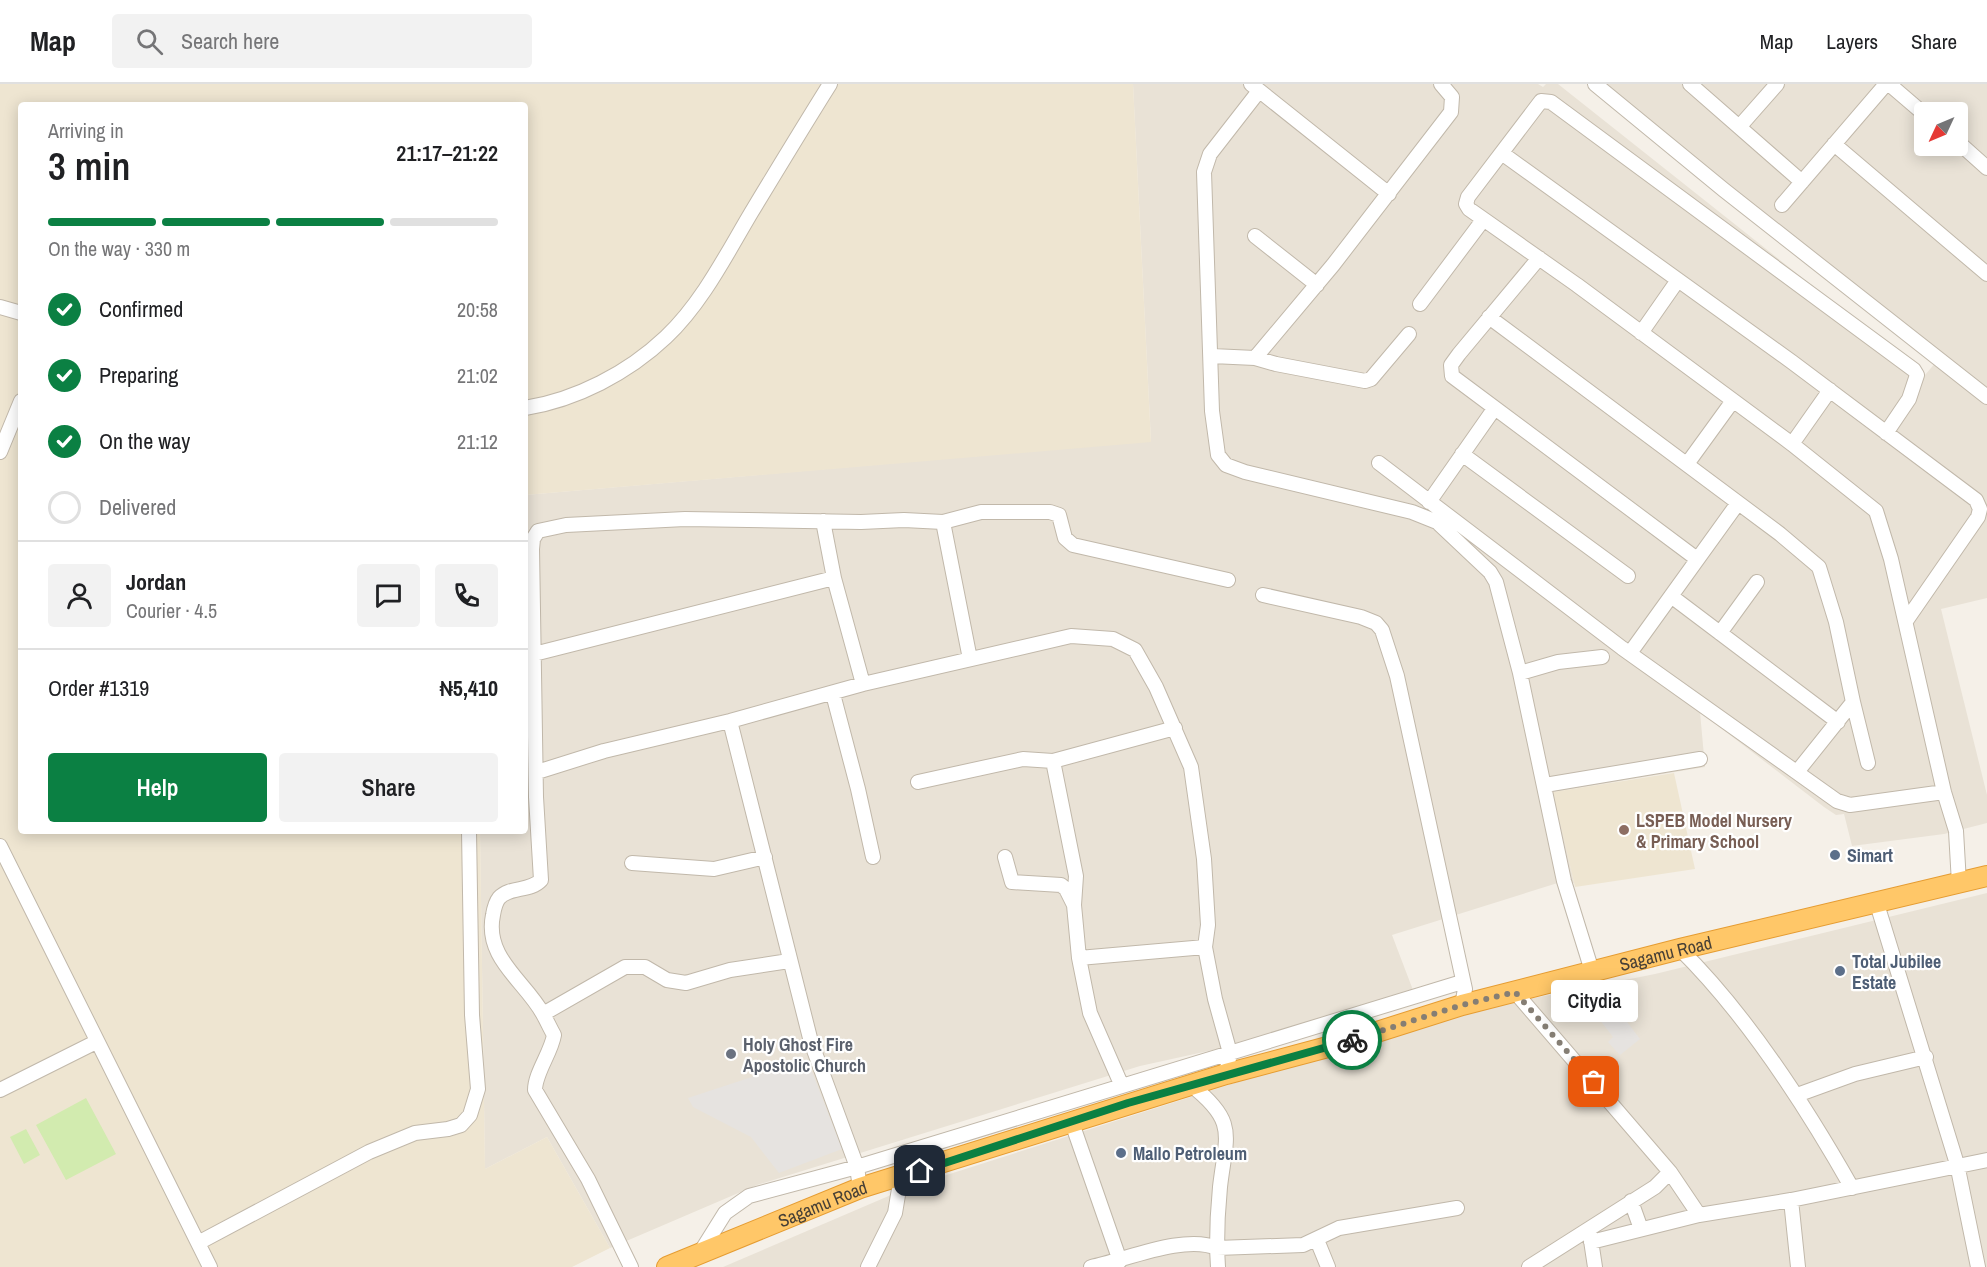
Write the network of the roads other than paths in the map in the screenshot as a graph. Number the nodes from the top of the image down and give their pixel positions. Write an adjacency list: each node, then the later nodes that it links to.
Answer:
1 (1441, 84): 15 (street)
2 (1595, 84): 32 (street)
3 (1690, 84): 9 (street)
4 (1777, 84): 9 (street)
5 (1888, 84): 8 (street); 10 (street)
6 (824, 86): 35 (street)
7 (1255, 87): 15 (street); 29 (street)
8 (1914, 106)
9 (1740, 126): 14 (street)
10 (1834, 144): 14 (street); 20 (street)
11 (1968, 151): 13 (street)
12 (1503, 154): 17 (street); 21 (street); 37 (street)
13 (1987, 168)
14 (1802, 182): 16 (street)
15 (1389, 194): 22 (street)
16 (1782, 205)
17 (1483, 220): 19 (street); 23 (street)
18 (1255, 236): 22 (street)
19 (1539, 258): 26 (street); 27 (street)
20 (1987, 274)
21 (1678, 280): 27 (street); 31 (street)
22 (1317, 285): 30 (street)
23 (1420, 304)
24 (0, 307): 25 (street)
25 (18, 312)
26 (1489, 317): 36 (street); 42 (street)
27 (1641, 333): 33 (street)
28 (1409, 334): 30 (street)
29 (1212, 356): 30 (street); 60 (street)
30 (1255, 358)
31 (1830, 390): 37 (street); 38 (street)
32 (1987, 397)
33 (1732, 402): 38 (street); 42 (street)
34 (18, 408): 39 (street)
35 (528, 408)
36 (1494, 409): 40 (street); 47 (street)
37 (1886, 433): 54 (street)
38 (1792, 444): 54 (street)
39 (0, 452)
40 (1462, 454): 43 (street); 48 (street)
41 (1379, 463): 43 (street)
42 (1687, 464): 44 (street)
43 (1429, 501): 56 (street)
44 (1738, 502): 47 (street); 63 (street)
45 (823, 521): 46 (street); 49 (street); 57 (street)
46 (943, 522): 50 (street); 59 (street)
47 (1697, 560): 53 (street)
48 (1628, 576)
49 (834, 578): 57 (street); 61 (street)
50 (1228, 580)
51 (1757, 582): 55 (street)
52 (1263, 595): 90 (street)
53 (1671, 596): 55 (street); 56 (street)
54 (1906, 621): 74 (street)
55 (1720, 633): 65 (street)
56 (1630, 653): 71 (street)
57 (534, 654): 70 (street)
58 (1602, 657): 60 (street)
59 (970, 659): 61 (street); 66 (street)
60 (1520, 673): 73 (street)
61 (863, 684): 62 (street)
62 (833, 694): 64 (street); 78 (street)
63 (1853, 702): 65 (street); 69 (street)
64 (730, 721): 70 (street); 77 (street)
65 (1838, 722): 71 (street)
66 (1175, 728): 68 (street); 85 (street)
67 (1700, 759): 73 (street)
68 (1053, 761): 72 (street); 84 (street)
69 (1868, 763)
70 (537, 772): 93 (street)
71 (1797, 772): 74 (street)
72 (918, 782)
73 (1545, 785): 89 (street)
74 (1944, 792): 82 (street)
75 (470, 834): 117 (street)
76 (0, 846): 94 (street)
77 (765, 857): 80 (street); 88 (street)
78 (873, 857)
79 (1005, 857): 84 (street)
80 (632, 863)
81 (1987, 876): 82 (highway, Sagamu Road)
82 (1959, 883): 83 (highway, Sagamu Road)
83 (1877, 904): 86 (highway, Sagamu Road); 96 (street)
84 (1074, 905): 87 (street)
85 (1205, 947): 87 (street); 95 (street)
86 (1680, 949): 89 (highway, Sagamu Road); 101 (street)
87 (1079, 958): 98 (street)
88 (789, 961): 93 (street); 105 (street)
89 (1592, 971): 91 (highway, Sagamu Road)
90 (1462, 982): 92 (street); 95 (street)
91 (1515, 992): 92 (highway, Sagamu Road); 106 (street)
92 (1462, 1005): 97 (highway, Sagamu Road)
93 (543, 1014): 122 (street)
94 (96, 1042): 100 (street); 117 (street)
95 (1230, 1053): 97 (street); 98 (street)
96 (1926, 1057): 101 (street); 104 (street)
97 (1226, 1074): 99 (highway, Sagamu Road)
98 (1121, 1084): 105 (street)
99 (1191, 1085): 102 (highway, Sagamu Road); 118 (street)
100 (0, 1090)
101 (1797, 1095): 109 (street)
102 (1072, 1123): 107 (highway, Sagamu Road); 120 (street)
103 (1987, 1160): 104 (street)
104 (1957, 1164): 109 (street); 131 (street)
105 (857, 1167): 108 (street); 119 (street)
106 (1670, 1172): 111 (street); 113 (street)
107 (901, 1177): 108 (highway, Sagamu Road); 124 (street)
108 (860, 1188): 119 (highway, Sagamu Road)
109 (1852, 1188): 110 (street)
110 (1791, 1200): 113 (street); 130 (street)
111 (1631, 1201): 114 (street); 115 (street)
112 (1457, 1208): 116 (street)
113 (1699, 1215): 114 (street)
114 (1641, 1229): 115 (street)
115 (1590, 1236): 128 (street); 129 (street)
116 (1317, 1240): 118 (street); 127 (street)
117 (198, 1243): 121 (street)
118 (1217, 1248): 120 (street); 126 (street)
119 (700, 1253): 123 (highway, Sagamu Road)
120 (1120, 1261): 125 (street)
121 (210, 1267)
122 (631, 1267)
123 (667, 1267)
124 (868, 1267)
125 (1091, 1267)
126 (1218, 1267)
127 (1328, 1267)
128 (1528, 1267)
129 (1596, 1267)
130 (1798, 1267)
131 (1978, 1267)

